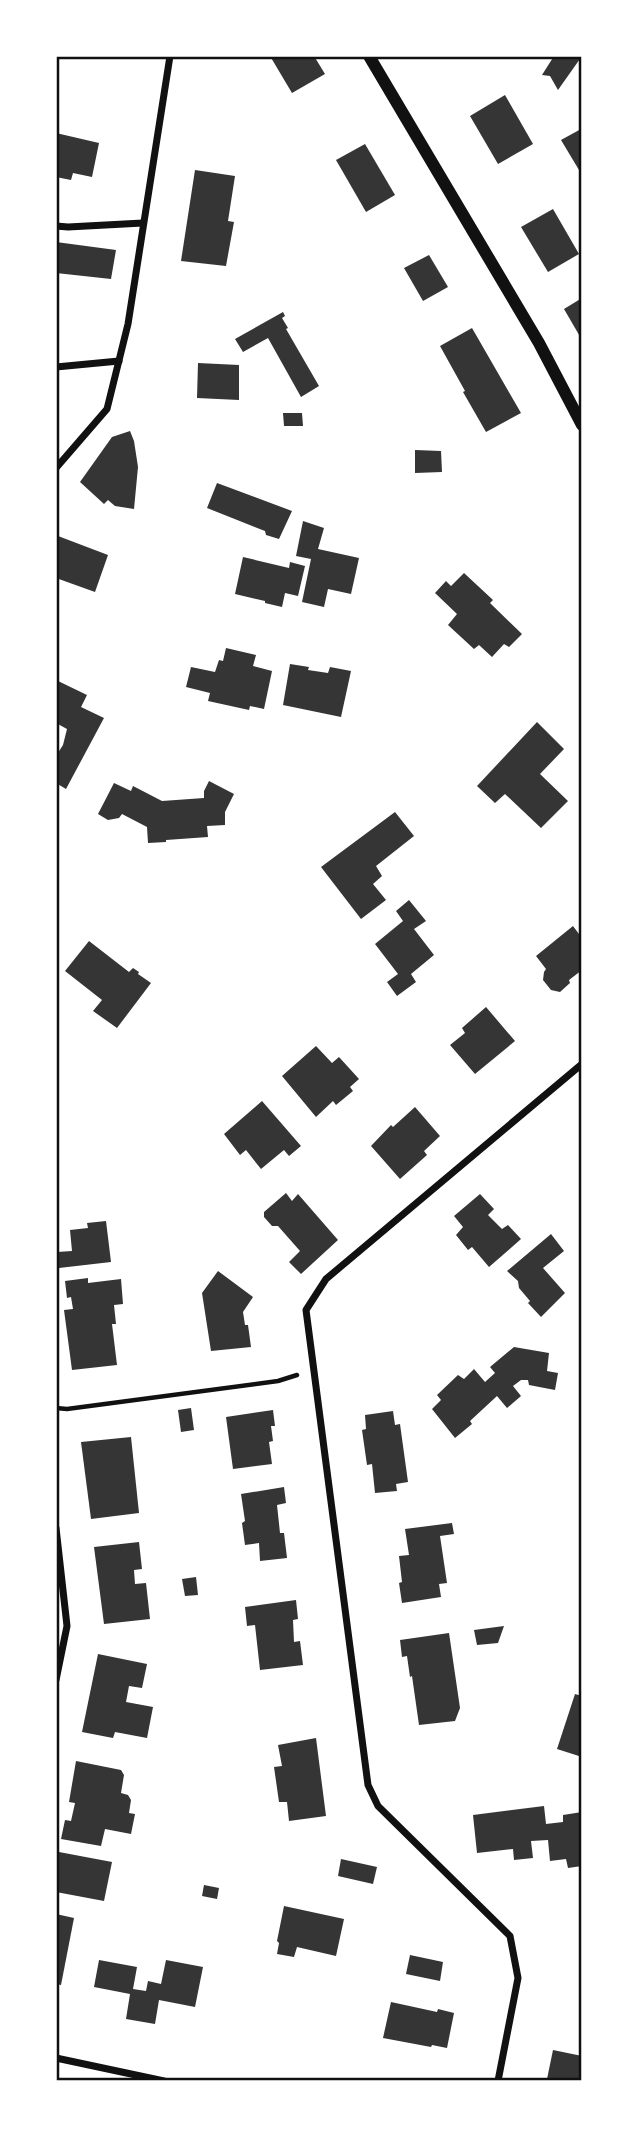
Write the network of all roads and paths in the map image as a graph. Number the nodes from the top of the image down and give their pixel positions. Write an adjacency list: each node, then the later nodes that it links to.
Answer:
1 (170, 56): 3 (street)
2 (369, 56): 7 (street)
3 (144, 223): 4 (street); 5 (street)
4 (56, 226)
5 (119, 360): 6 (street); 8 (street)
6 (56, 367)
7 (582, 425)
8 (56, 468)
9 (581, 1064): 10 (street)
10 (314, 1370): 11 (path); 16 (street)
11 (56, 1408)
12 (56, 1528): 13 (street)
13 (56, 1680)
14 (56, 2058): 15 (street)
15 (164, 2081)
16 (498, 2081)

